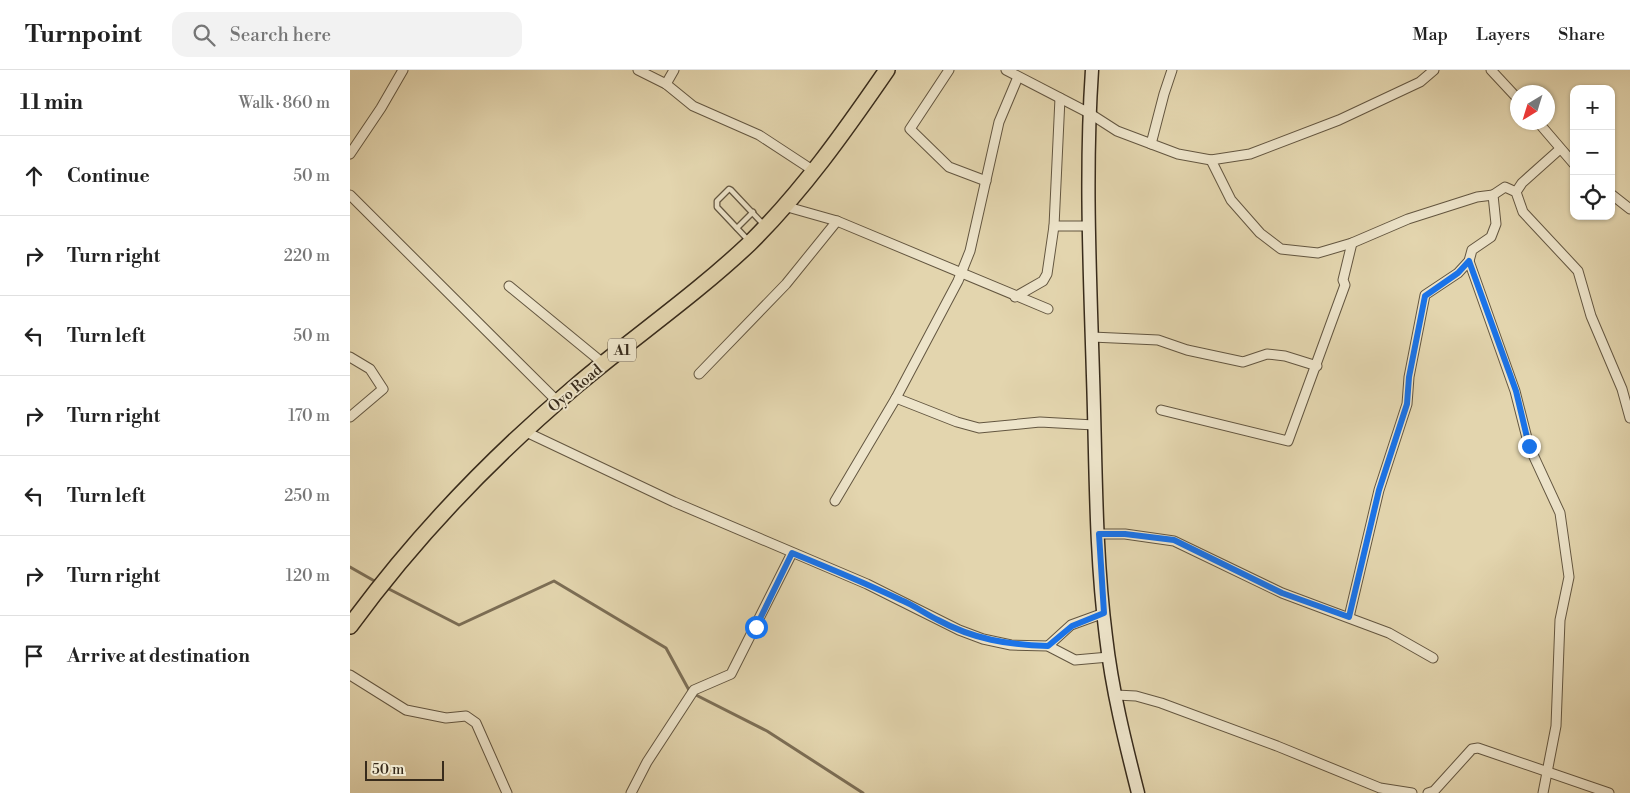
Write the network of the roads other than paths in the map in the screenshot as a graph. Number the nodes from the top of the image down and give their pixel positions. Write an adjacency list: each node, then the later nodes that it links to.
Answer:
1 (403, 70): 19 (street)
2 (638, 70): 12 (street)
3 (674, 70): 12 (street)
4 (887, 70): 22 (highway, Oyo Road / A1)
5 (948, 70): 23 (street)
6 (1006, 70): 11 (street)
7 (1092, 70): 15 (main road)
8 (1172, 70): 17 (street)
9 (1434, 70): 20 (street)
10 (1491, 70): 13 (street)
11 (1018, 77): 14 (street); 23 (street)
12 (666, 84): 22 (street)
13 (1510, 90)
14 (1060, 98): 15 (street); 35 (street)
15 (1089, 113): 17 (street); 36 (main road)
16 (1545, 130): 18 (street)
17 (1151, 144): 20 (street)
18 (1560, 149): 21 (street); 24 (street)
19 (350, 154)
20 (1211, 160): 39 (street)
21 (1570, 160)
22 (814, 172): 30 (highway, Oyo Road / A1)
23 (986, 182): 41 (street)
24 (1522, 183): 25 (street); 26 (street)
25 (1505, 187): 26 (street); 28 (street)
26 (1516, 192): 53 (street)
27 (350, 195): 51 (street)
28 (1494, 195): 39 (street); 40 (street)
29 (1615, 197): 31 (street)
30 (784, 206): 33 (street); 34 (highway, Oyo Road / A1)
31 (1630, 209)
32 (753, 212): 34 (lane); 37 (lane); 37 (lane)
33 (837, 221): 41 (street); 49 (street)
34 (766, 226): 38 (highway, Oyo Road / A1)
35 (1054, 226): 36 (street); 43 (street)
36 (1088, 226): 45 (main road)
37 (737, 228): 38 (lane)
38 (750, 242): 47 (highway, Oyo Road / A1)
39 (1352, 243): 48 (street)
40 (1469, 261): 61 (street); 68 (street)
41 (961, 273): 43 (street); 50 (street)
42 (508, 286): 47 (street)
43 (1015, 297): 44 (street)
44 (1048, 309)
45 (1092, 337): 48 (street); 55 (main road)
46 (350, 357): 54 (street)
47 (604, 364): 51 (highway, Oyo Road / A1)
48 (1317, 366): 52 (street)
49 (699, 374)
50 (896, 398): 55 (street); 57 (street)
51 (558, 402): 56 (highway, Oyo Road / A1)
52 (1161, 410)
53 (1629, 414)
54 (350, 417)
55 (1094, 425): 58 (main road)
56 (524, 431): 59 (street); 62 (highway, Oyo Road / A1)
57 (835, 501)
58 (1099, 534): 60 (main road); 61 (street)
59 (792, 553): 63 (street); 70 (street)
60 (1104, 613): 63 (street); 64 (main road)
61 (1349, 617): 65 (street)
62 (350, 626)
63 (1048, 646): 64 (street)
64 (1109, 657): 67 (main road)
65 (1434, 658)
66 (350, 675): 69 (street)
67 (1116, 695): 71 (main road); 72 (street)
68 (1548, 771): 73 (street); 74 (street); 75 (street)
69 (507, 793)
70 (631, 793)
71 (1138, 793)
72 (1412, 793)
73 (1431, 793)
74 (1543, 793)
75 (1608, 793)

